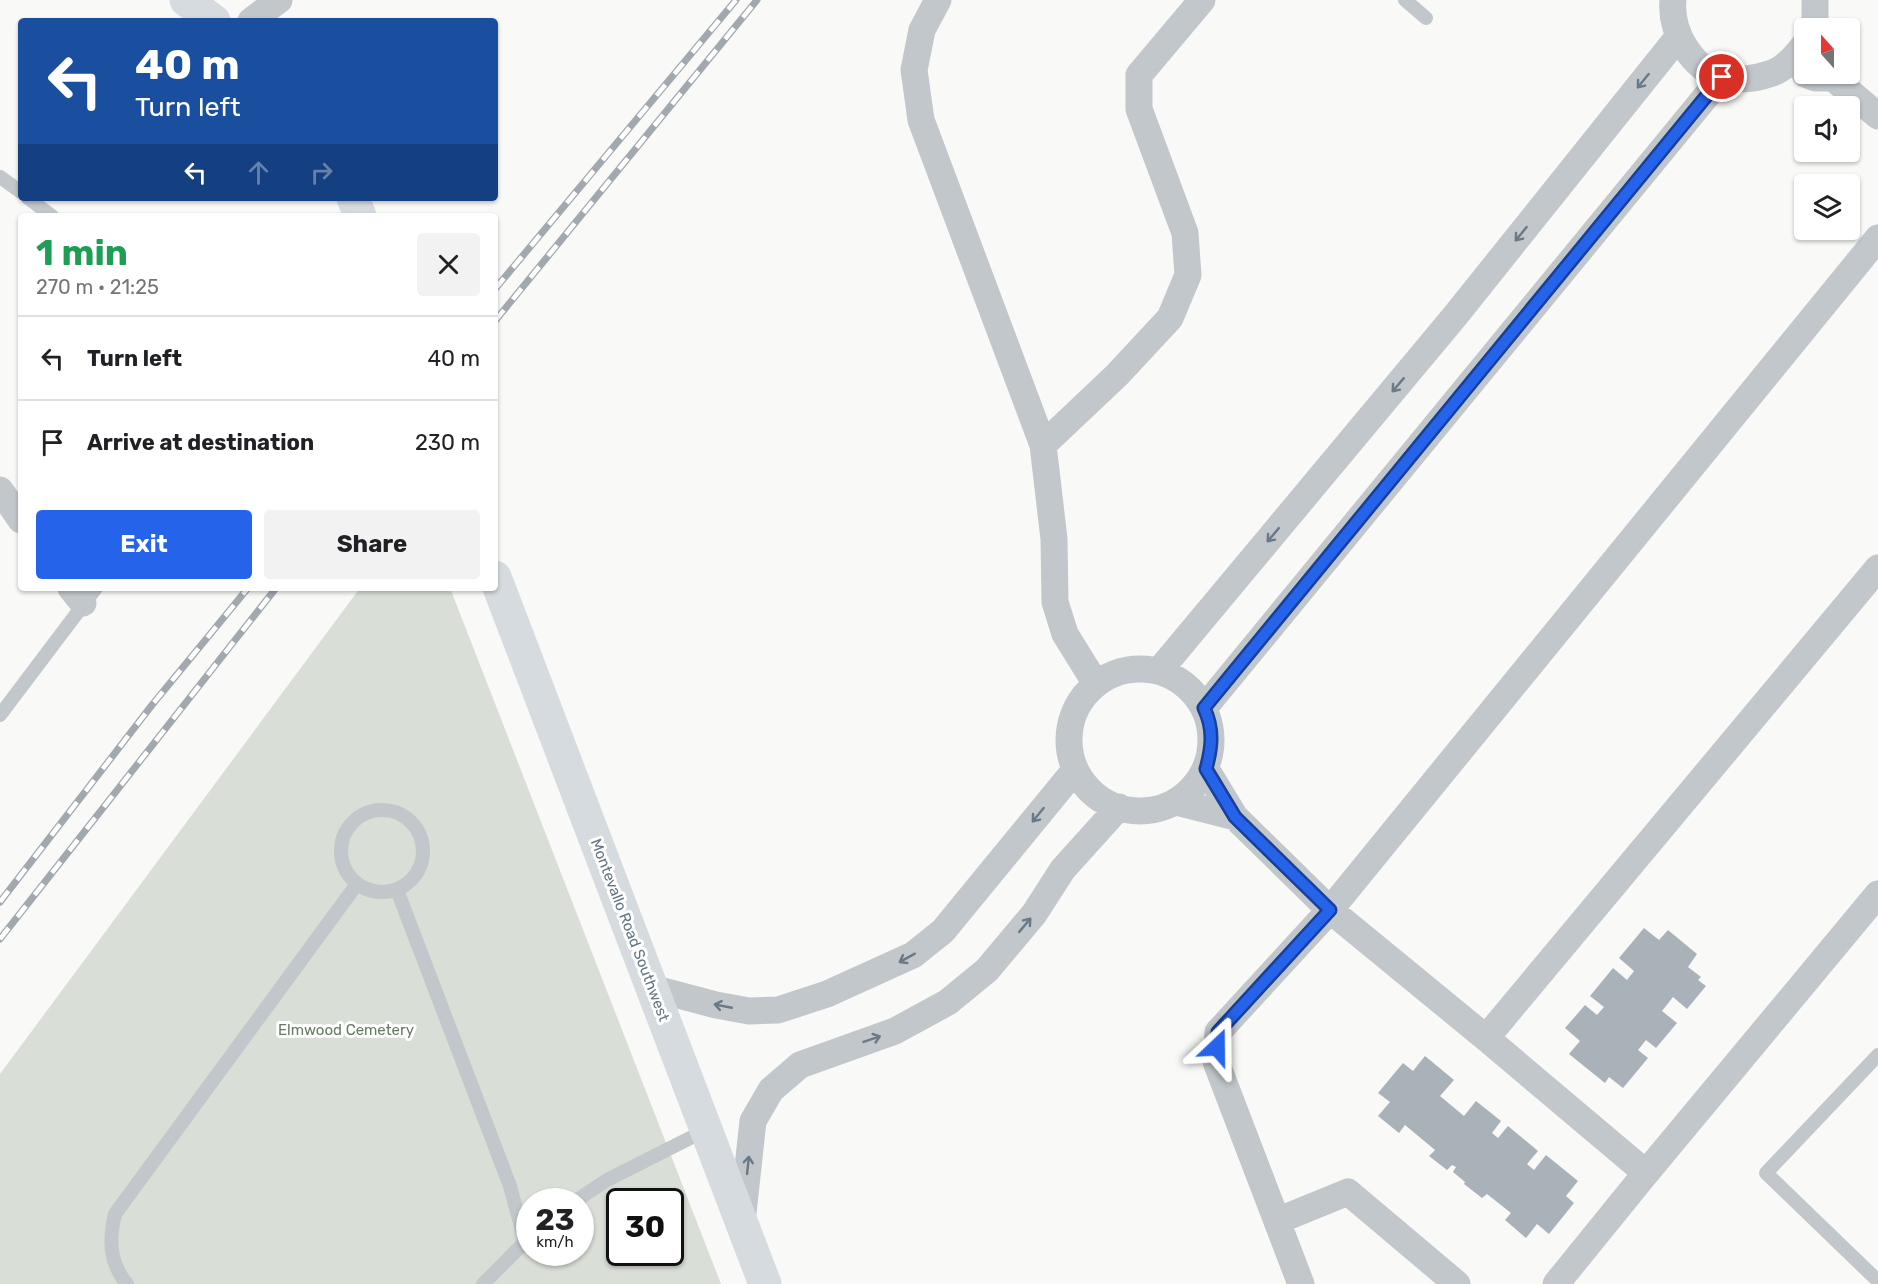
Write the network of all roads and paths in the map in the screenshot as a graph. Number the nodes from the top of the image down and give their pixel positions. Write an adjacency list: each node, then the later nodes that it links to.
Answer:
1 (186, 0): 8 (main road)
2 (938, 0): 22 (street)
3 (1202, 0): 22 (street)
4 (1405, 0): 10 (lane)
5 (1673, 0): 12 (street)
6 (1815, 0): 11 (street)
7 (274, 5): 9 (street)
8 (210, 18)
9 (254, 18)
10 (1426, 18)
11 (1815, 18)
12 (1679, 36): 14 (street); 28 (street, one-way to 28)
13 (1794, 71): 14 (street)
14 (1722, 77): 30 (street)
15 (1842, 84): 16 (street)
16 (1878, 116)
17 (0, 177): 18 (lane)
18 (18, 190)
19 (32, 201): 20 (lane)
20 (48, 213)
21 (1878, 238): 40 (street)
22 (1043, 445): 29 (street)
23 (0, 490): 24 (street)
24 (18, 516)
25 (1878, 568): 42 (street)
26 (498, 585): 41 (main road, Montevallo Road Southwest)
27 (83, 593): 31 (lane)
28 (1159, 671): 29 (street); 30 (street)
29 (1096, 684): 33 (street)
30 (1204, 708): 32 (street)
31 (0, 715)
32 (1206, 769): 34 (street); 36 (street)
33 (1075, 770): 35 (street); 41 (street, one-way to 41)
34 (1176, 802): 35 (street); 36 (street)
35 (1119, 807): 49 (street, one-way to 35)
36 (1235, 817): 40 (street)
37 (357, 884): 38 (lane); 38 (lane); 52 (lane)
38 (397, 890): 47 (lane)
39 (1878, 894): 45 (street)
40 (1330, 910): 42 (street); 48 (street)
41 (652, 988): 44 (main road, Montevallo Road Southwest)
42 (1486, 1038): 45 (street)
43 (1878, 1055): 51 (lane)
44 (706, 1130): 46 (lane); 49 (main road, Montevallo Road Southwest)
45 (1646, 1173): 57 (street)
46 (594, 1189)
47 (516, 1205)
48 (1277, 1221): 55 (street); 56 (street)
49 (742, 1224): 54 (main road, Montevallo Road Southwest)
50 (516, 1250): 53 (lane)
51 (1878, 1281)
52 (127, 1284)
53 (483, 1284)
54 (765, 1284)
55 (1301, 1284)
56 (1457, 1284)
57 (1556, 1284)

